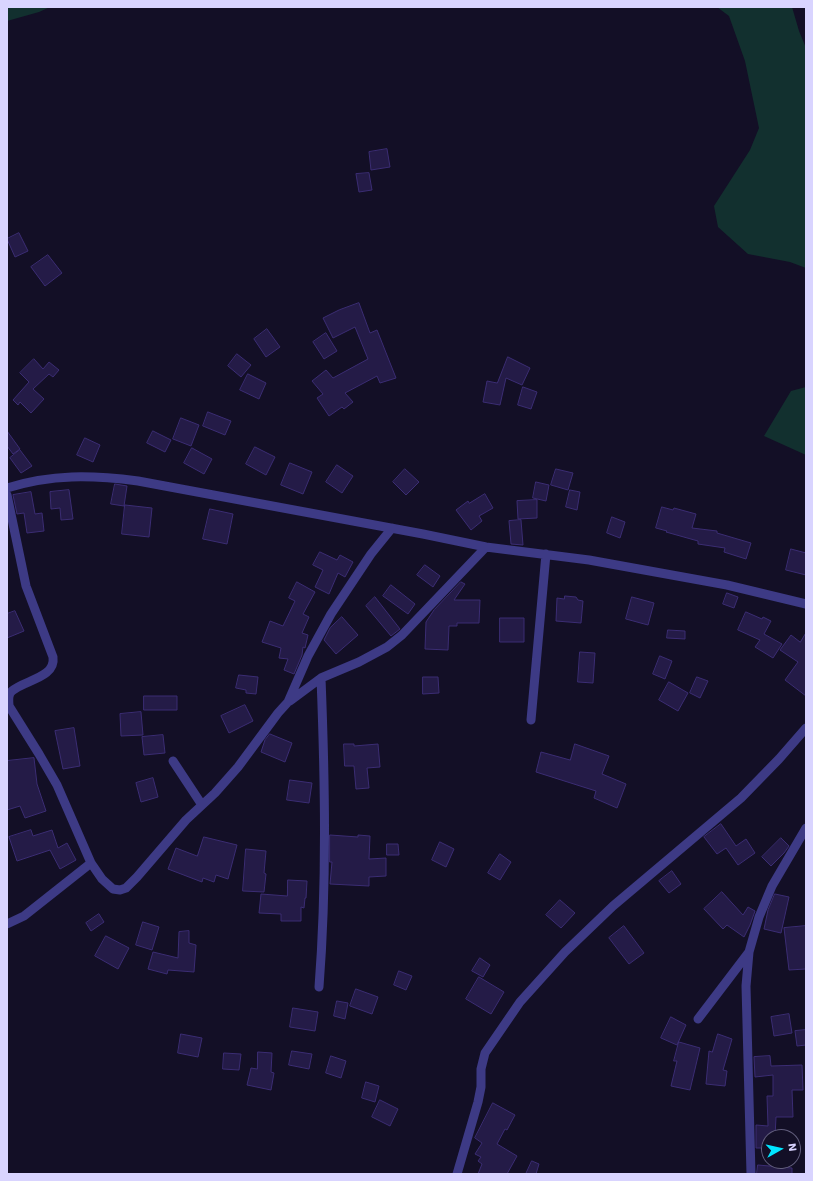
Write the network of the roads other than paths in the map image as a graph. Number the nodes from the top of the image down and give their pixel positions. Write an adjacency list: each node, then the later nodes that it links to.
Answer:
1 (7, 488): 3 (street)
2 (7, 495): 14 (street)
3 (392, 528): 4 (street); 8 (street)
4 (486, 547): 5 (street); 7 (street)
5 (546, 554): 6 (street); 9 (street)
6 (806, 604)
7 (321, 678): 8 (street); 17 (street)
8 (288, 702): 12 (street)
9 (531, 720)
10 (806, 728): 19 (street)
11 (173, 760): 12 (street)
12 (202, 805): 14 (street)
13 (806, 828): 16 (street)
14 (90, 862): 15 (street)
15 (7, 924)
16 (749, 952): 18 (street); 20 (street)
17 (319, 987)
18 (698, 1019)
19 (456, 1174)
20 (750, 1174)

